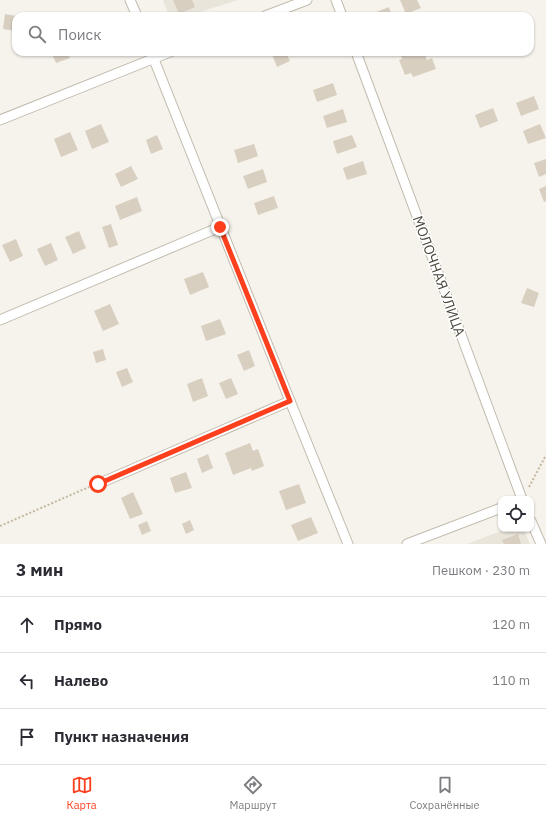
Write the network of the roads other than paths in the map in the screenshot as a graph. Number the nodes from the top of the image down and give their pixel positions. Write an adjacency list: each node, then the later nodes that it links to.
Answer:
1 (130, 0): 4 (street)
2 (307, 0): 5 (street)
3 (336, 0): 6 (street)
4 (134, 12)
5 (276, 12)
6 (340, 12)
7 (150, 56): 10 (street)
8 (152, 56): 11 (street)
9 (358, 56): 15 (street, МОЛОЧНАЯ УЛИЦА)
10 (0, 120)
11 (220, 227): 12 (street); 13 (street)
12 (0, 320)
13 (290, 401): 14 (street); 18 (street)
14 (98, 484)
15 (524, 496)
16 (498, 509): 19 (street)
17 (534, 528): 20 (street)
18 (348, 544)
19 (407, 544)
20 (541, 544)

